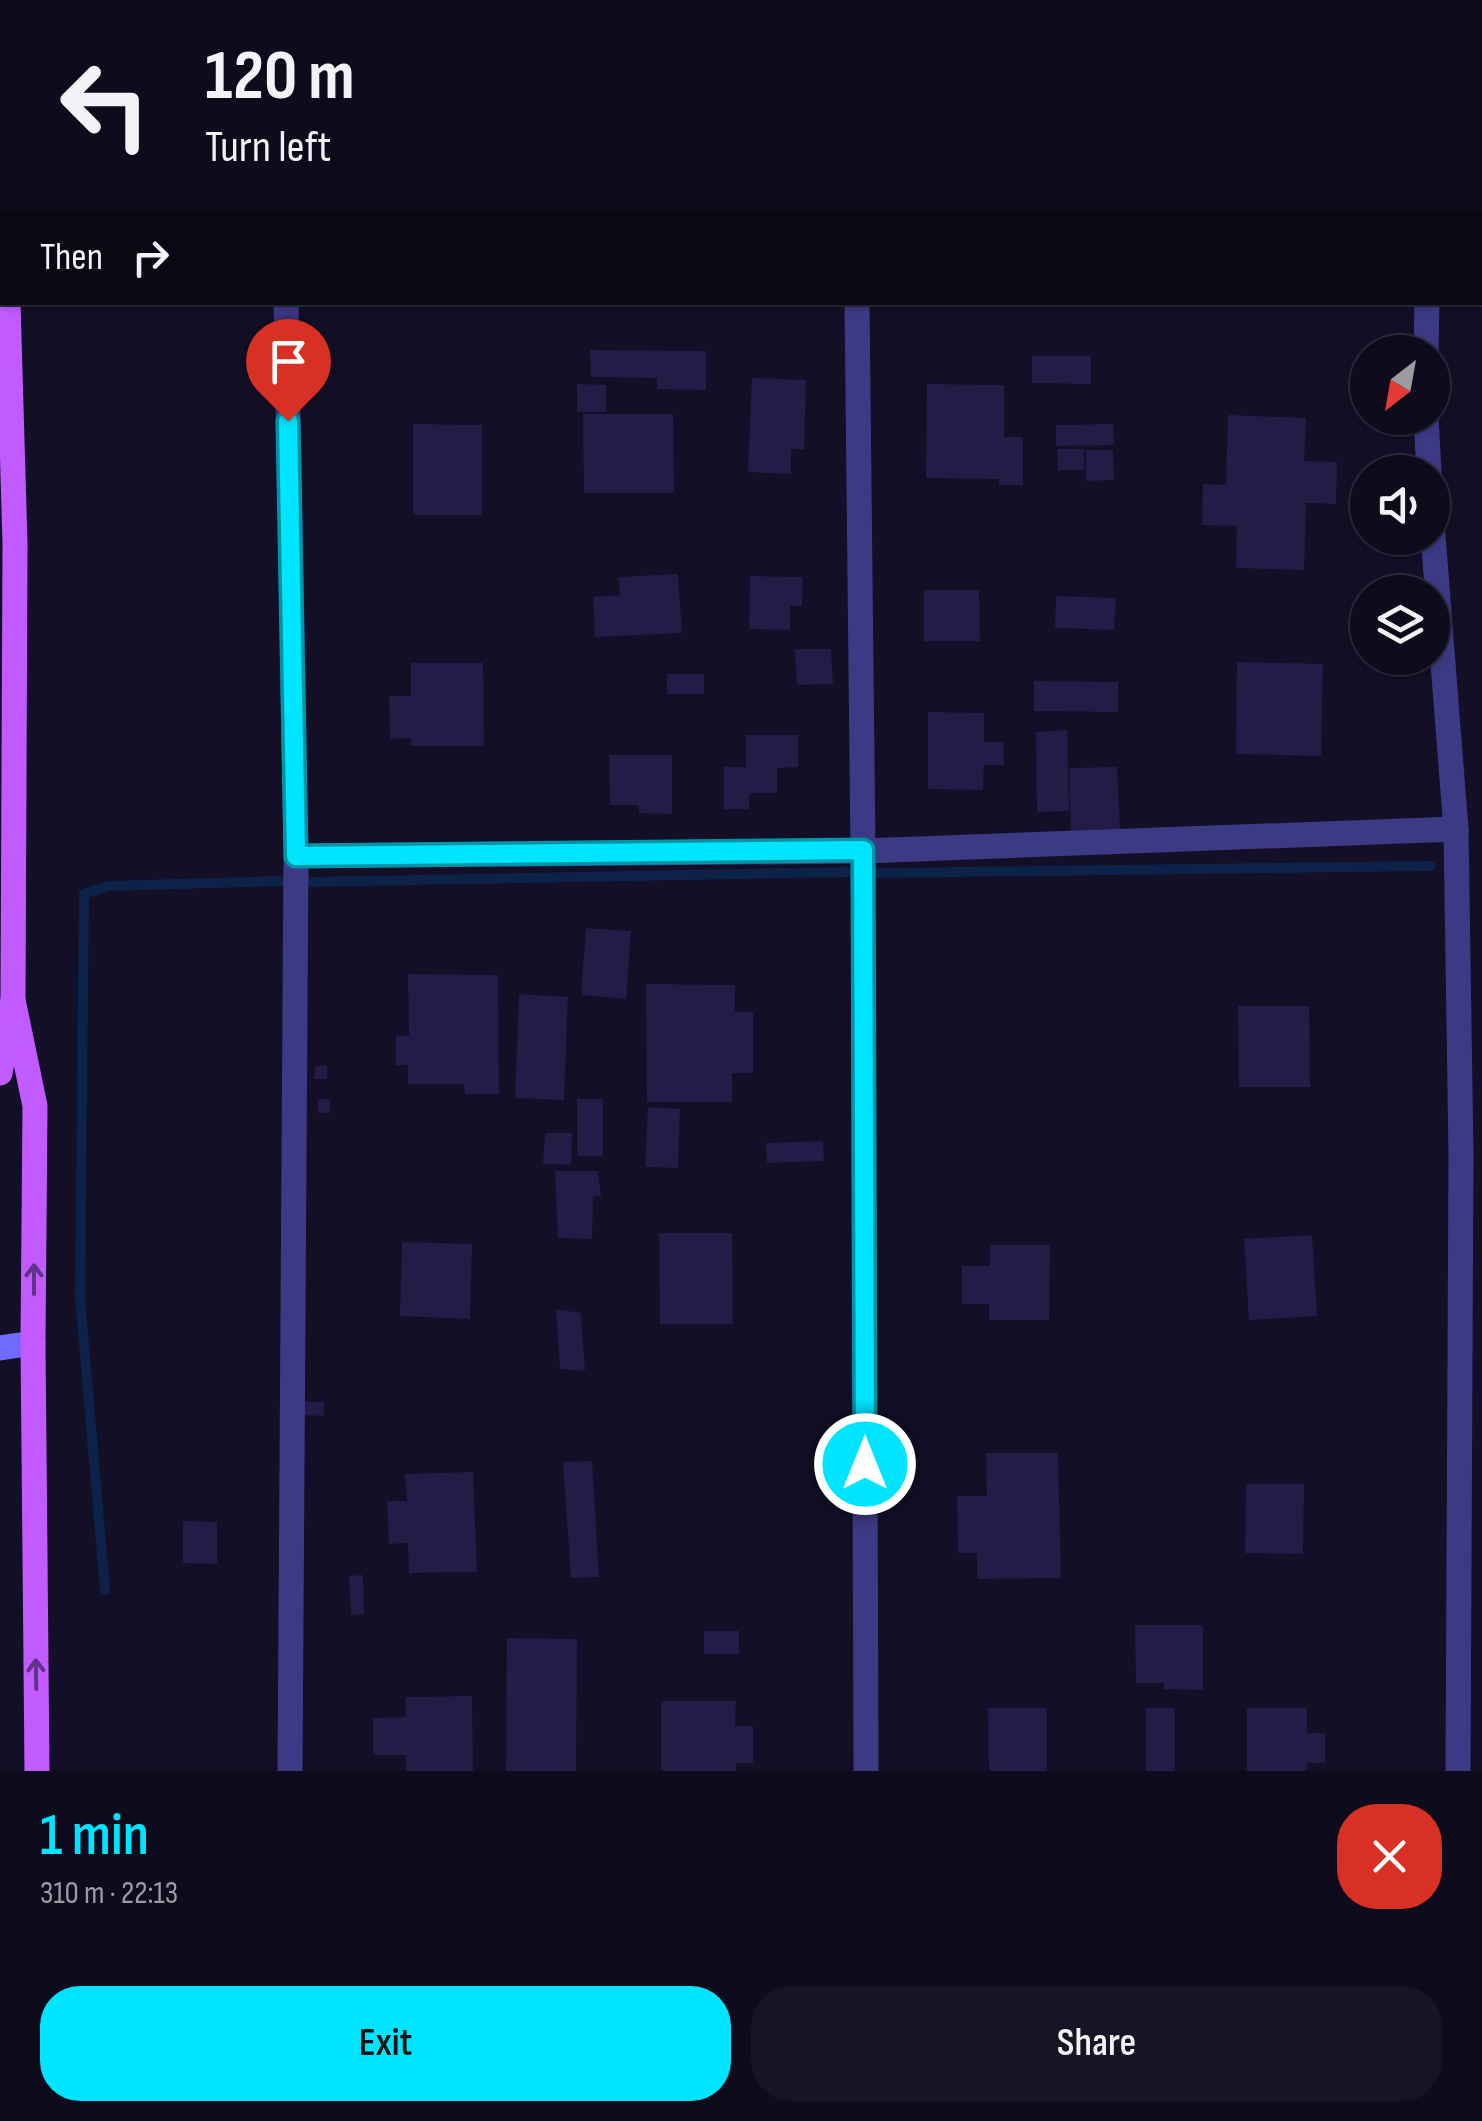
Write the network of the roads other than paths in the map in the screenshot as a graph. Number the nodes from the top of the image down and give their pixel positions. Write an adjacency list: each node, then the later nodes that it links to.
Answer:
1 (8, 305): 10 (main road)
2 (286, 305): 9 (street)
3 (857, 305): 8 (street)
4 (1426, 305): 5 (street)
5 (1426, 335)
6 (1435, 555): 7 (street)
7 (1456, 829): 8 (street); 12 (street)
8 (863, 850): 9 (street); 17 (street)
9 (296, 856): 16 (street)
10 (13, 1000): 11 (main road); 13 (main road, one-way to 10)
11 (0, 1072)
12 (1472, 1154): 18 (street)
13 (33, 1343): 14 (main road); 15 (main road, one-way to 13)
14 (0, 1348)
15 (37, 1771)
16 (290, 1771)
17 (866, 1771)
18 (1458, 1771)

